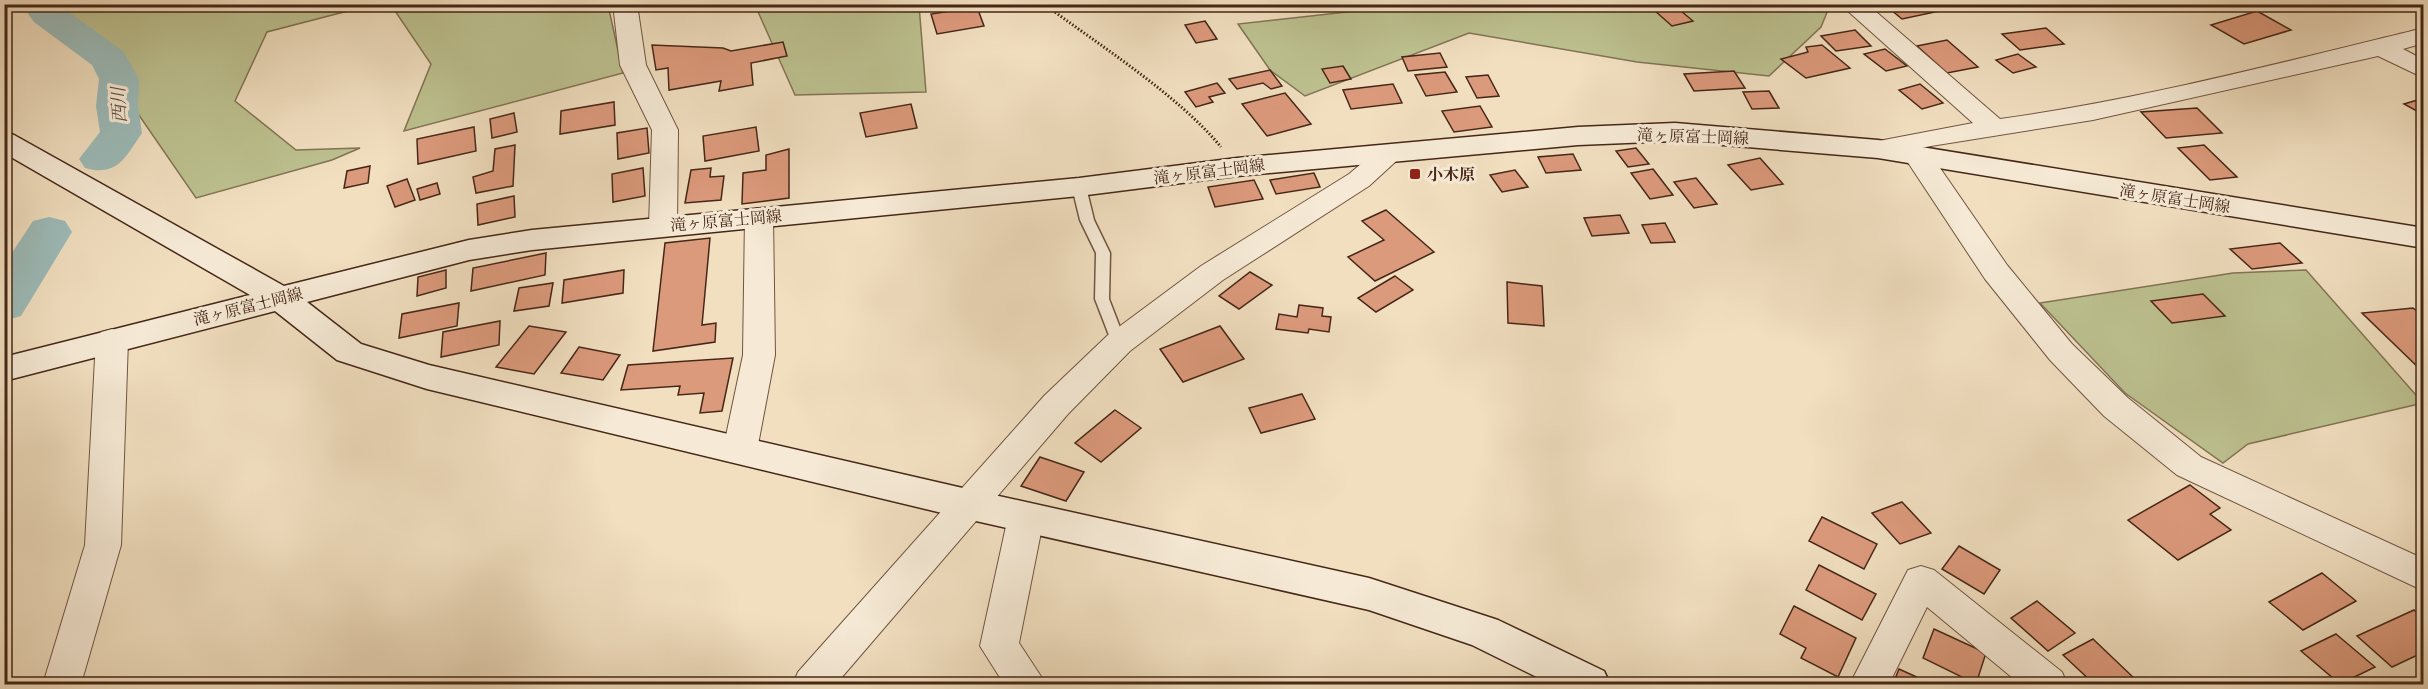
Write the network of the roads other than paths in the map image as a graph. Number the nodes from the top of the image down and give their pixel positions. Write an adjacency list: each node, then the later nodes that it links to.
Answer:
1 (625, 4): 13 (street)
2 (1852, 4): 6 (street)
3 (2424, 35): 4 (street)
4 (2382, 48): 5 (street); 6 (street)
5 (2424, 71)
6 (1996, 129): 8 (street)
7 (4, 141): 15 (main road)
8 (1878, 149): 9 (main road, 滝ヶ原富士岡線); 10 (main road, 滝ヶ原富士岡線)
9 (1390, 153): 11 (main road, 滝ヶ原富士岡線); 17 (street)
10 (1918, 158): 14 (main road, 滝ヶ原富士岡線); 22 (street)
11 (1079, 188): 12 (main road, 滝ヶ原富士岡線); 17 (lane)
12 (759, 217): 13 (main road, 滝ヶ原富士岡線); 19 (street)
13 (663, 226): 15 (main road, 滝ヶ原富士岡線)
14 (2424, 238)
15 (280, 298): 16 (main road, 滝ヶ原富士岡線); 19 (main road)
16 (112, 340): 18 (main road, 滝ヶ原富士岡線); 23 (street)
17 (1119, 343): 20 (street)
18 (4, 369)
19 (740, 450): 20 (main road)
20 (967, 504): 21 (main road); 24 (street)
21 (1026, 517): 25 (street); 26 (main road)
22 (2424, 576)
23 (62, 684)
24 (812, 684)
25 (1026, 684)
26 (1590, 684)
27 (1869, 684): 28 (street)
28 (2048, 684)

